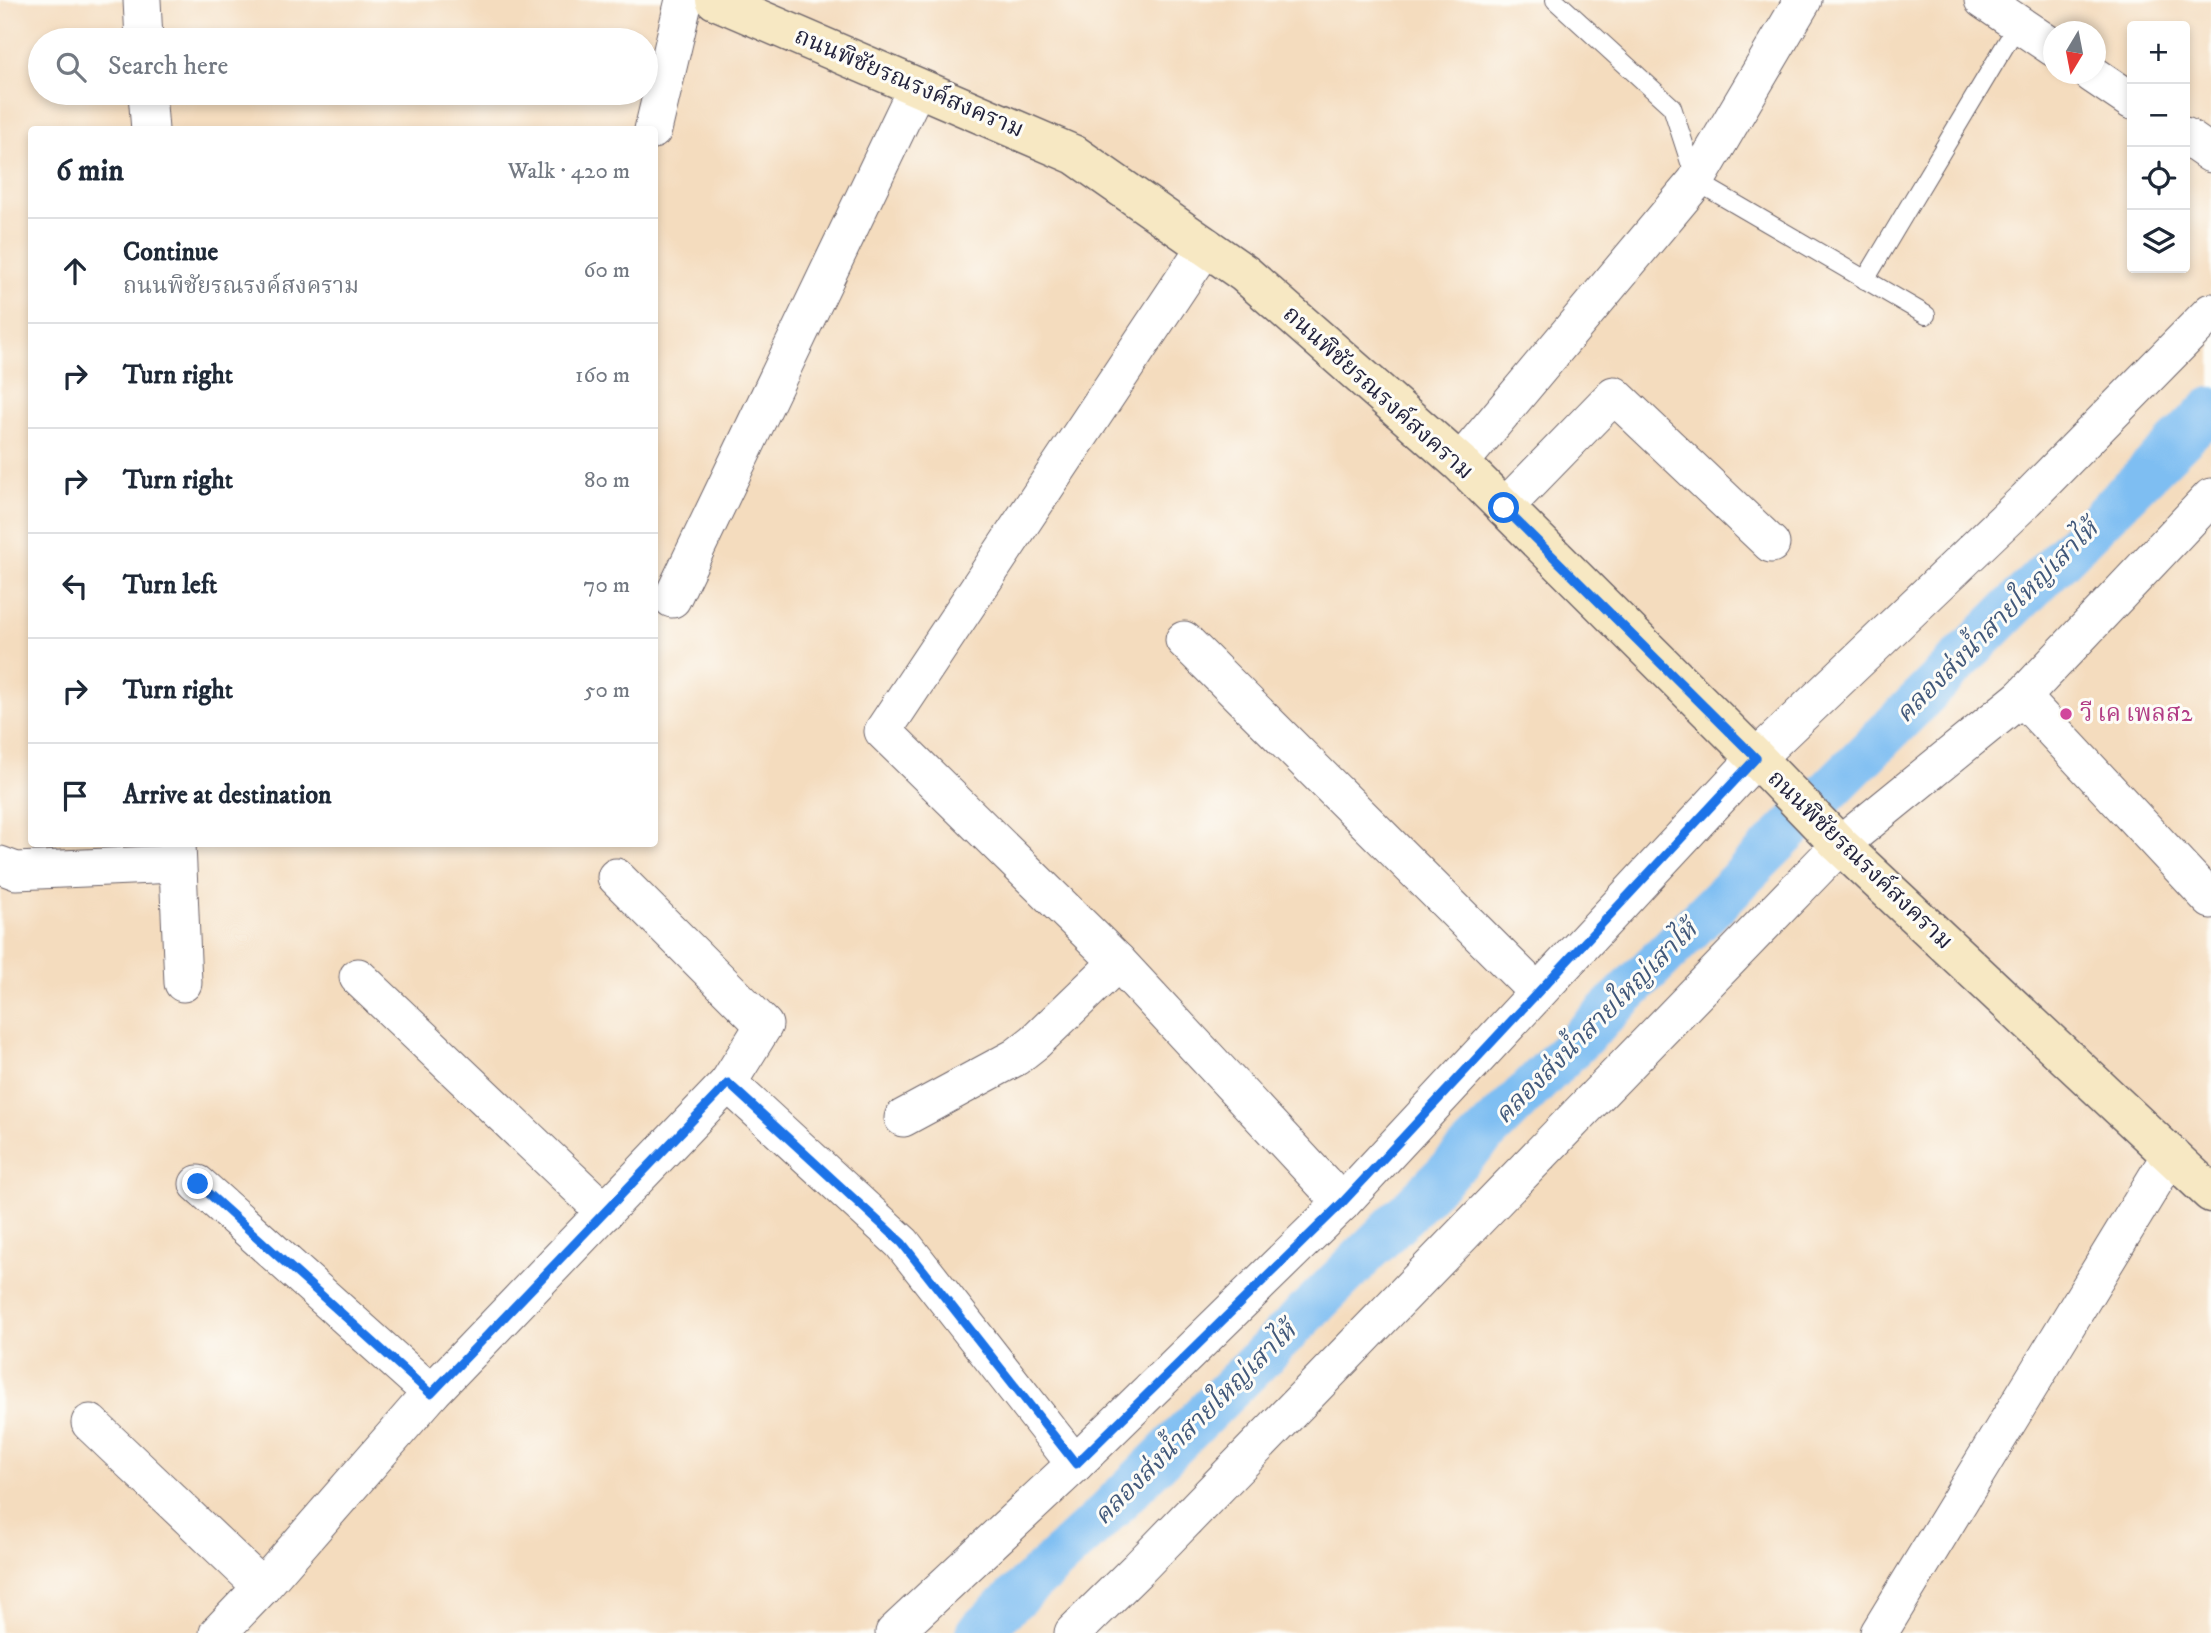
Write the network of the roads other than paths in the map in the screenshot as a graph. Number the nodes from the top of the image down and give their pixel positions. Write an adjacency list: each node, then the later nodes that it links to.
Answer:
1 (142, 0): 8 (street)
2 (684, 0): 15 (street)
3 (715, 0): 11 (main road, ถนนพิชัยรณรงค์สงคราม)
4 (1555, 0): 18 (lane)
5 (1803, 0): 18 (street)
6 (1983, 0): 7 (street)
7 (2018, 23): 9 (street); 20 (lane)
8 (143, 28)
9 (2043, 41)
10 (2106, 83): 12 (street)
11 (917, 87): 19 (main road, ถนนพิชัยรณรงค์สงคราม); 27 (street)
12 (2127, 98)
13 (148, 105): 14 (street)
14 (150, 126)
15 (654, 126)
16 (2190, 139): 17 (street)
17 (2211, 154)
18 (1696, 181): 20 (lane); 23 (street)
19 (1206, 246): 23 (main road, ถนนพิชัยรณรงค์สงคราม); 36 (street)
20 (1865, 280): 22 (lane)
21 (2211, 312): 30 (street)
22 (1926, 315)
23 (1460, 463): 25 (main road, ถนนพิชัยรณรงค์สงคราม)
24 (2211, 497): 29 (street)
25 (1504, 508): 26 (street); 30 (main road, ถนนพิชัยรณรงค์สงคราม)
26 (1771, 544)
27 (672, 599)
28 (1184, 640): 39 (street)
29 (2022, 697): 31 (street); 35 (street)
30 (1756, 758): 31 (main road, ถนนพิชัยรณรงค์สงคราม); 39 (street)
31 (1834, 839): 42 (main road, ถนนพิชัยรณรงค์สงคราม); 51 (street)
32 (177, 853): 33 (street); 38 (street)
33 (0, 865)
34 (616, 877): 40 (street)
35 (2211, 900)
36 (1118, 962): 41 (street); 45 (street)
37 (358, 977): 46 (street)
38 (183, 983)
39 (1537, 992): 45 (street)
40 (728, 1083): 46 (street); 49 (street)
41 (903, 1118)
42 (2171, 1154): 44 (main road, ถนนพิชัยรณรงค์สงคราม); 54 (street)
43 (198, 1184): 47 (street)
44 (2211, 1193)
45 (1342, 1203): 49 (street)
46 (605, 1212): 47 (street)
47 (431, 1394): 50 (street)
48 (90, 1423): 50 (street)
49 (1076, 1464): 53 (street)
50 (262, 1587): 52 (street)
51 (1094, 1626)
52 (218, 1633)
53 (894, 1633)
54 (1879, 1633)

